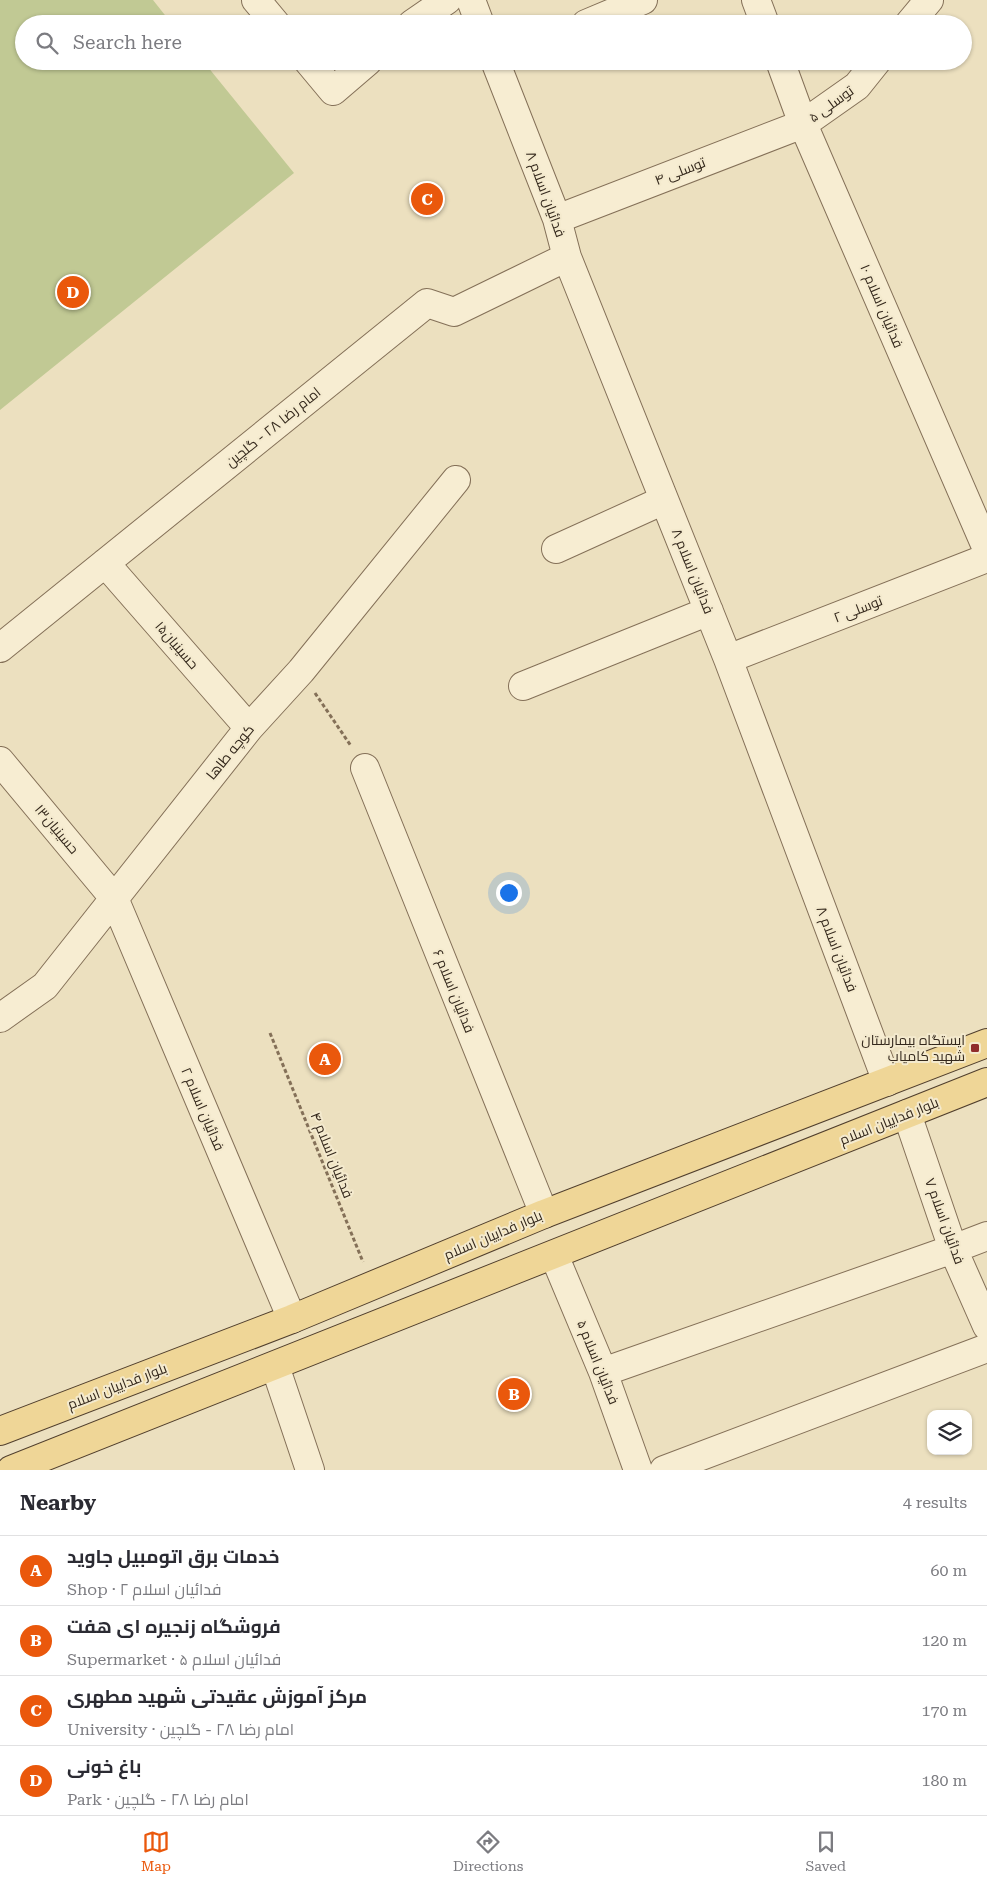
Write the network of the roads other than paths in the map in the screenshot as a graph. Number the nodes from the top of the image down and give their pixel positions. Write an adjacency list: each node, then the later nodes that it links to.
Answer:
1 (256, 0): 7 (street)
2 (447, 0): 8 (street)
3 (471, 0): 9 (street)
4 (643, 0): 10 (street)
5 (756, 0): 11 (street)
6 (929, 0): 12 (street)
7 (268, 15)
8 (425, 15)
9 (477, 15)
10 (607, 15)
11 (762, 15)
12 (916, 15)
13 (316, 70): 14 (street)
14 (358, 70)
15 (499, 70): 19 (street, فدائیان اسلام ۸)
16 (783, 70): 18 (street, فدائیان اسلام ۱۰)
17 (870, 70): 18 (street, توسلی ۵)
18 (804, 124): 19 (street, توسلی ۴); 24 (street, فدائیان اسلام ۱۰)
19 (557, 219): 20 (street, فدائیان اسلام ۸)
20 (567, 257): 22 (street, فدائیان اسلام ۸); 26 (street, امام رضا ۲۸ - گلچین)
21 (456, 480): 31 (street, کوچه طاها)
22 (664, 500): 23 (street); 27 (street, فدائیان اسلام ۸)
23 (556, 549)
24 (987, 549)
25 (987, 558): 29 (street, توسلی ۲)
26 (105, 563): 28 (street, امام رضا ۲۸ - گلچین); 31 (street, حسینیان۱۵)
27 (709, 611): 29 (street, فدائیان اسلام ۸); 30 (street)
28 (0, 648)
29 (728, 659): 37 (street, فدائیان اسلام ۸)
30 (523, 686)
31 (249, 728): 34 (street, کوچه طاها)
32 (0, 760): 34 (street, حسینیان۱۳)
33 (365, 768): 40 (street, فدائیان اسلام ۶)
34 (114, 898): 35 (street, کوچه طاها); 44 (street, فدائیان اسلام ۲)
35 (0, 1018)
36 (987, 1043): 37 (main road, بلوار فداییان اسلام)
37 (887, 1082): 40 (main road, بلوار فداییان اسلام)
38 (987, 1082): 39 (main road, بلوار فداییان اسلام)
39 (908, 1114): 42 (street, فدائیان اسلام ۷); 43 (main road, بلوار فداییان اسلام)
40 (544, 1214): 44 (main road, بلوار فداییان اسلام)
41 (987, 1236): 42 (street)
42 (953, 1250): 45 (street, فدائیان اسلام ۷); 48 (street)
43 (554, 1255): 47 (main road, بلوار فداییان اسلام); 48 (street, فدائیان اسلام ۵)
44 (292, 1319): 49 (main road, بلوار فداییان اسلام)
45 (987, 1326)
46 (987, 1348): 53 (street)
47 (275, 1366): 50 (main road, بلوار فداییان اسلام); 51 (street)
48 (603, 1372): 52 (street, فدائیان اسلام ۵)
49 (0, 1431)
50 (11, 1470)
51 (310, 1470)
52 (638, 1470)
53 (664, 1470)

